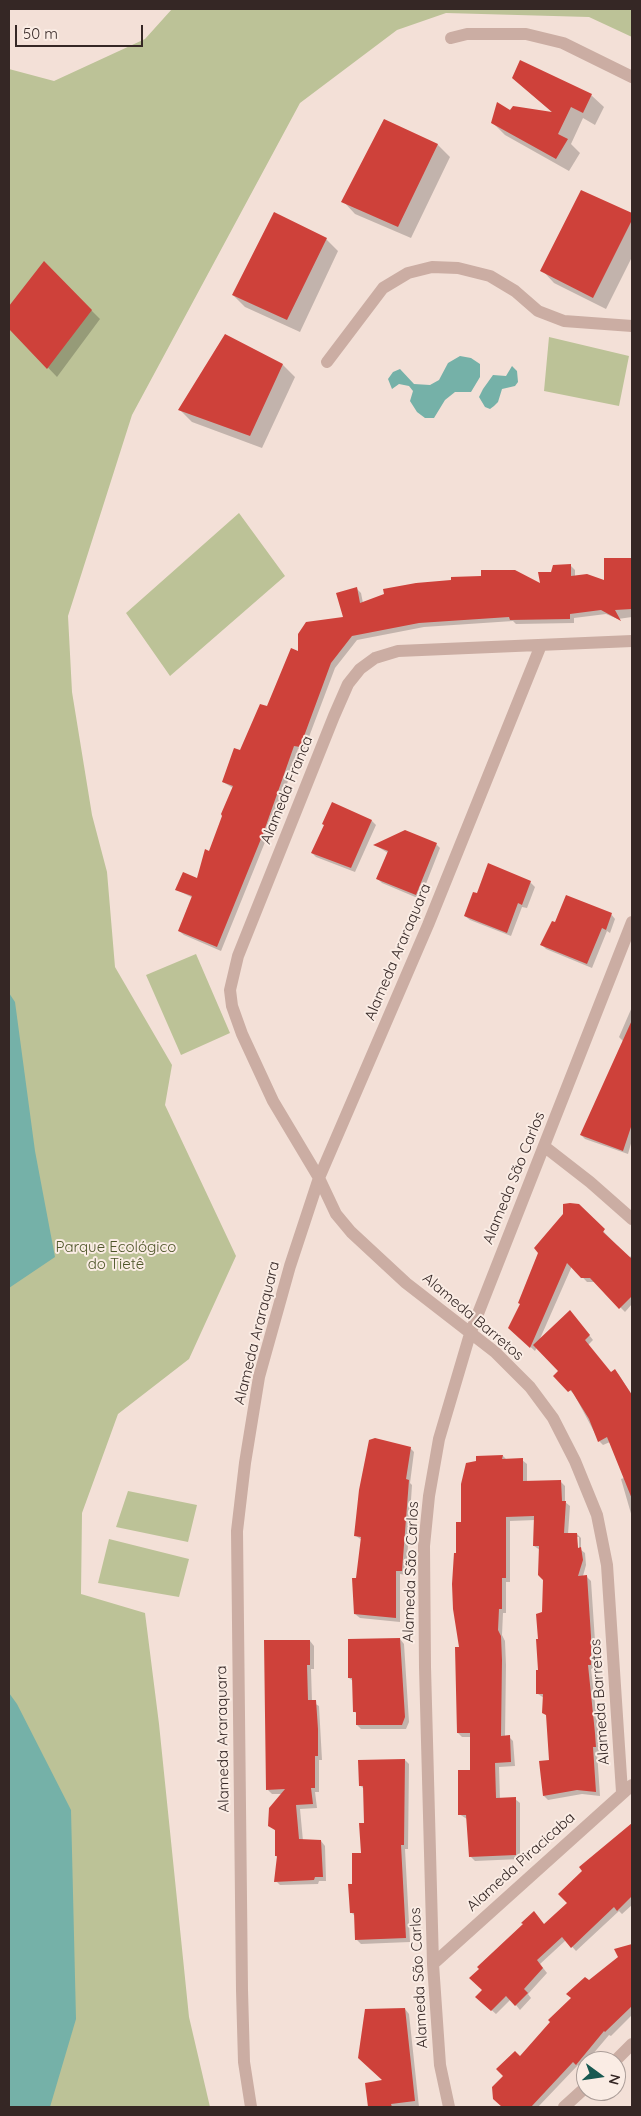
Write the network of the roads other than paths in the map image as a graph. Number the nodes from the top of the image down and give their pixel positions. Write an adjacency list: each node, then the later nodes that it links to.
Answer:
1 (451, 38): 2 (street)
2 (632, 77)
3 (632, 326): 4 (street)
4 (328, 362)
5 (632, 641): 6 (street, Alameda Franca)
6 (540, 645): 9 (street, Alameda Araraquara); 9 (street, Alameda Franca)
7 (632, 922): 8 (street, Alameda São Carlos)
8 (545, 1147): 10 (street); 11 (street, Alameda São Carlos)
9 (319, 1178): 11 (street, Alameda Barretos); 15 (street, Alameda Araraquara)
10 (632, 1218)
11 (470, 1334): 12 (street, Alameda Barretos); 13 (street, Alameda São Carlos)
12 (627, 1788): 13 (street, Alameda Piracicaba)
13 (433, 1964): 16 (street, Alameda São Carlos)
14 (576, 2096): 17 (street)
15 (251, 2107)
16 (449, 2107)
17 (564, 2107)

